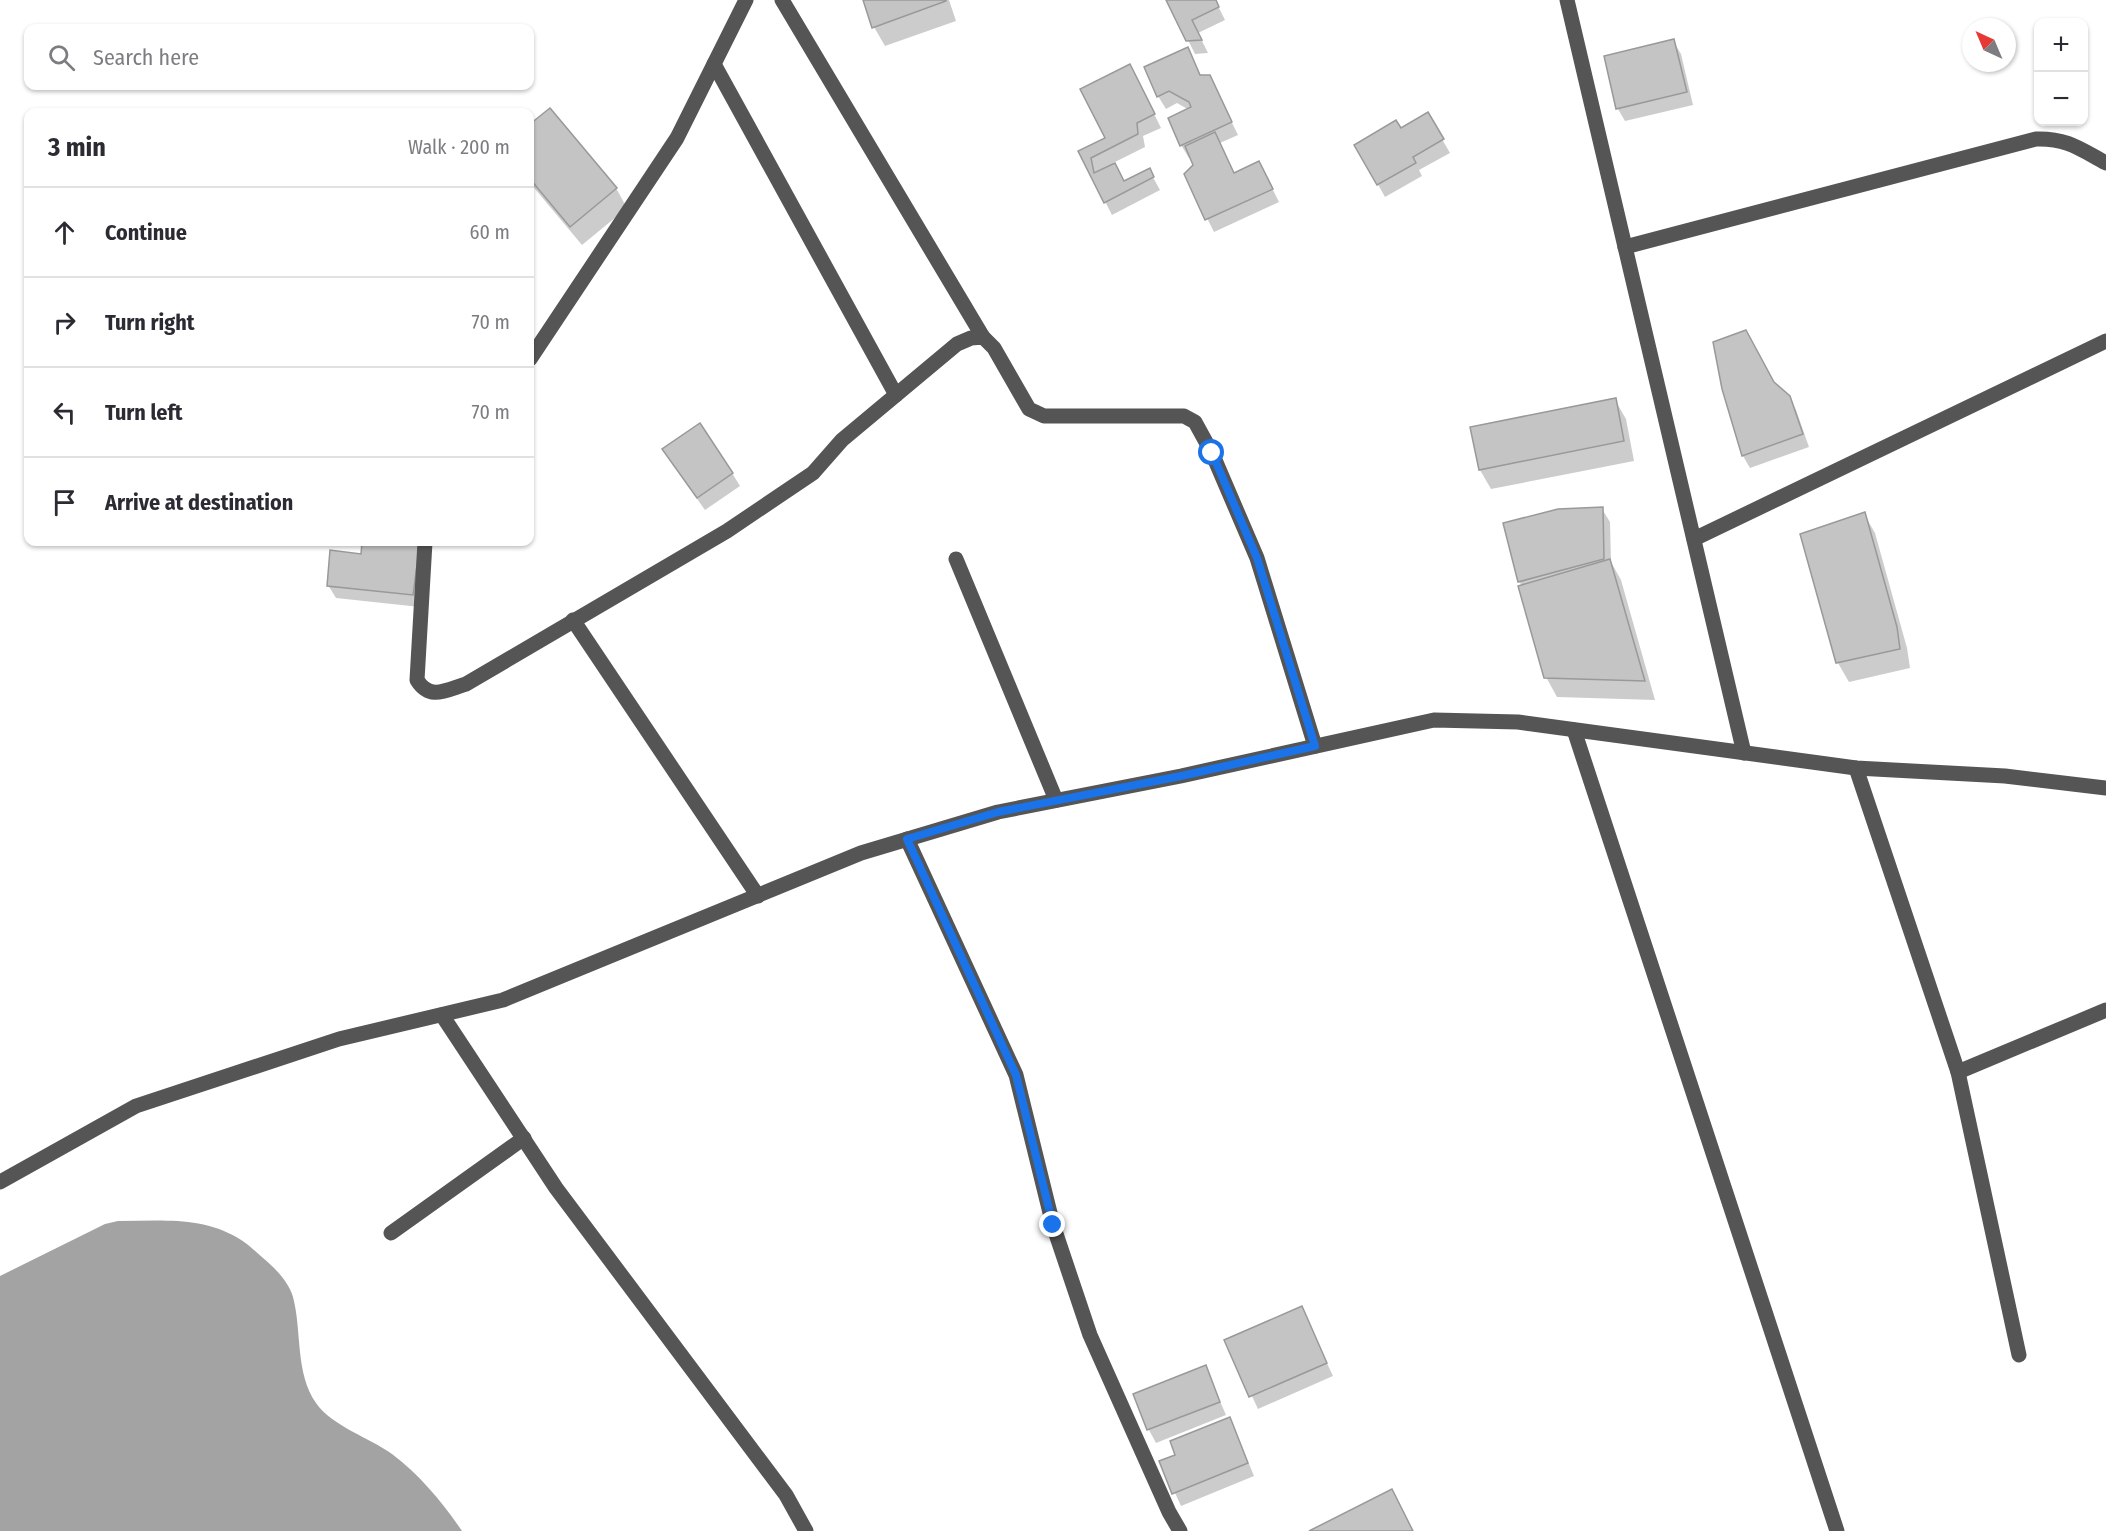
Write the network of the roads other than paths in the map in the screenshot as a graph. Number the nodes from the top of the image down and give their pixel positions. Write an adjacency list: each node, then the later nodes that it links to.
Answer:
1 (746, 0): 4 (street)
2 (782, 0): 7 (street)
3 (1567, 0): 6 (street)
4 (714, 64): 9 (street); 10 (street)
5 (2106, 164): 6 (street)
6 (1625, 247): 11 (street)
7 (983, 337): 10 (street); 16 (street)
8 (2106, 341): 11 (street)
9 (534, 353)
10 (896, 395): 14 (street)
11 (1694, 540): 17 (street)
12 (425, 546): 14 (street)
13 (956, 559): 20 (street)
14 (573, 620): 22 (street)
15 (1574, 729): 16 (street); 17 (street); 32 (street)
16 (1315, 746): 20 (street)
17 (1744, 753): 18 (street)
18 (1856, 768): 19 (street); 25 (street)
19 (2106, 788)
20 (1056, 800): 21 (street)
21 (907, 839): 22 (street); 31 (street)
22 (758, 896): 24 (street)
23 (2106, 1010): 25 (street)
24 (442, 1015): 26 (street); 27 (street)
25 (1958, 1072): 29 (street)
26 (524, 1138): 28 (street); 30 (street)
27 (0, 1182)
28 (391, 1233)
29 (2019, 1355)
30 (806, 1531)
31 (1180, 1531)
32 (1837, 1531)

